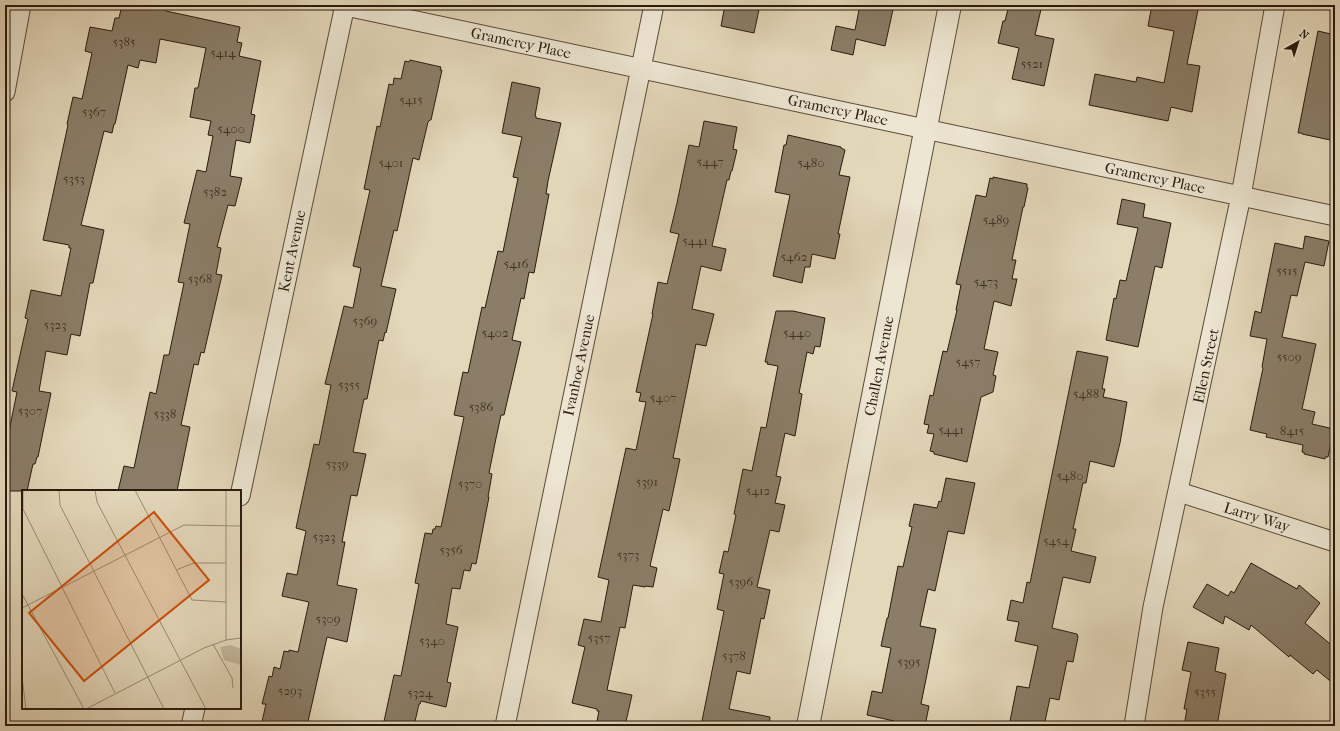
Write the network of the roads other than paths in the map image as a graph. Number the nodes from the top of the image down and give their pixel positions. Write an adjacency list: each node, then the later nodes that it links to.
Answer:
1 (21, 5): 7 (street)
2 (343, 5): 6 (street, Gramercy Place); 11 (street, Kent Avenue)
3 (654, 5): 6 (street, Ivanhoe Avenue)
4 (950, 5): 8 (street, Challen Avenue)
5 (1275, 5): 9 (street, Ellen Street)
6 (641, 68): 8 (street, Gramercy Place); 16 (street, Ivanhoe Avenue)
7 (5, 92)
8 (925, 129): 9 (street, Gramercy Place); 17 (street, Challen Avenue)
9 (1241, 196): 10 (street, Gramercy Place); 12 (street, Ellen Street)
10 (1335, 216)
11 (241, 491)
12 (1179, 492): 13 (street, Larry Way); 18 (street, Ellen Street)
13 (1335, 542)
14 (195, 709): 15 (street)
15 (191, 726)
16 (505, 726)
17 (808, 726)
18 (1134, 726)

